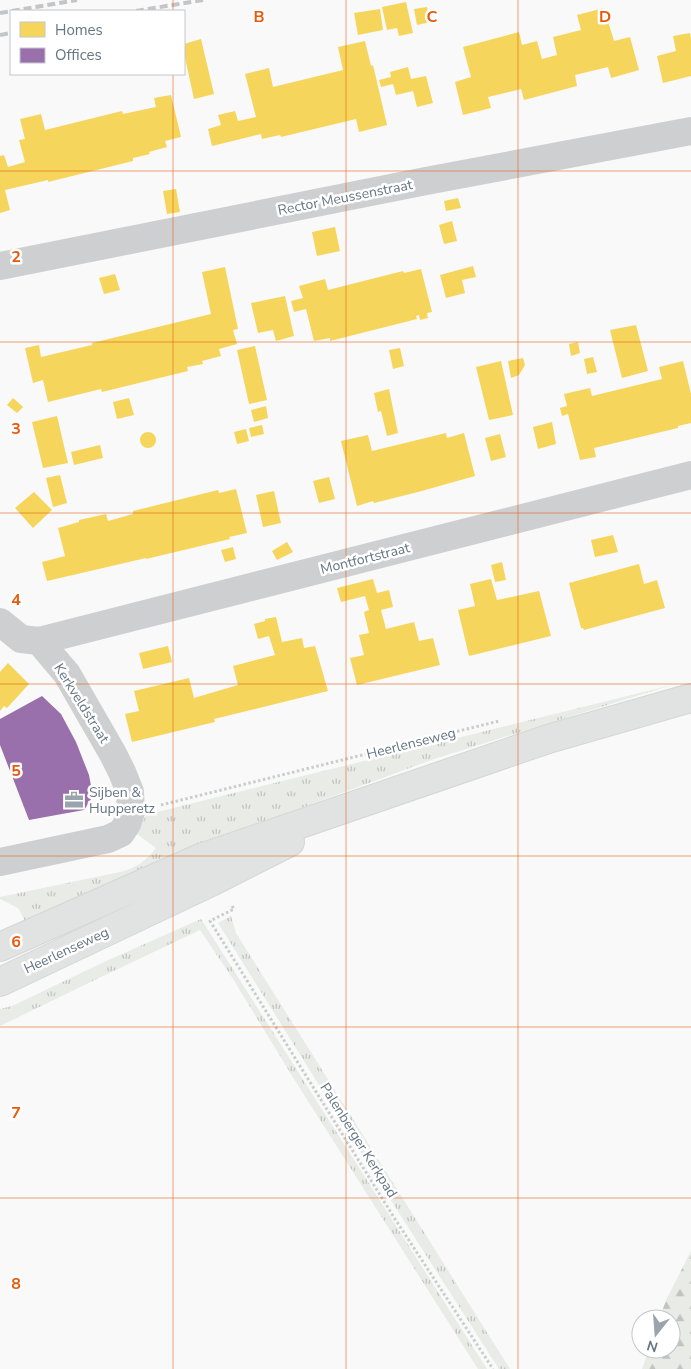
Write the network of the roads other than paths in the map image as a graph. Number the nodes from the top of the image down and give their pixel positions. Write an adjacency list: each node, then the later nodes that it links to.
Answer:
1 (691, 131): 2 (street, Rector Meussenstraat)
2 (0, 266)
3 (691, 475): 5 (street, Montfortstraat)
4 (0, 622): 5 (street)
5 (38, 641): 8 (street, Kerkveldstraat)
6 (691, 698): 7 (main road, Heerlenseweg)
7 (373, 799): 9 (main road, Heerlenseweg); 10 (main road, Heerlenseweg)
8 (0, 862)
9 (0, 947)
10 (0, 982)

